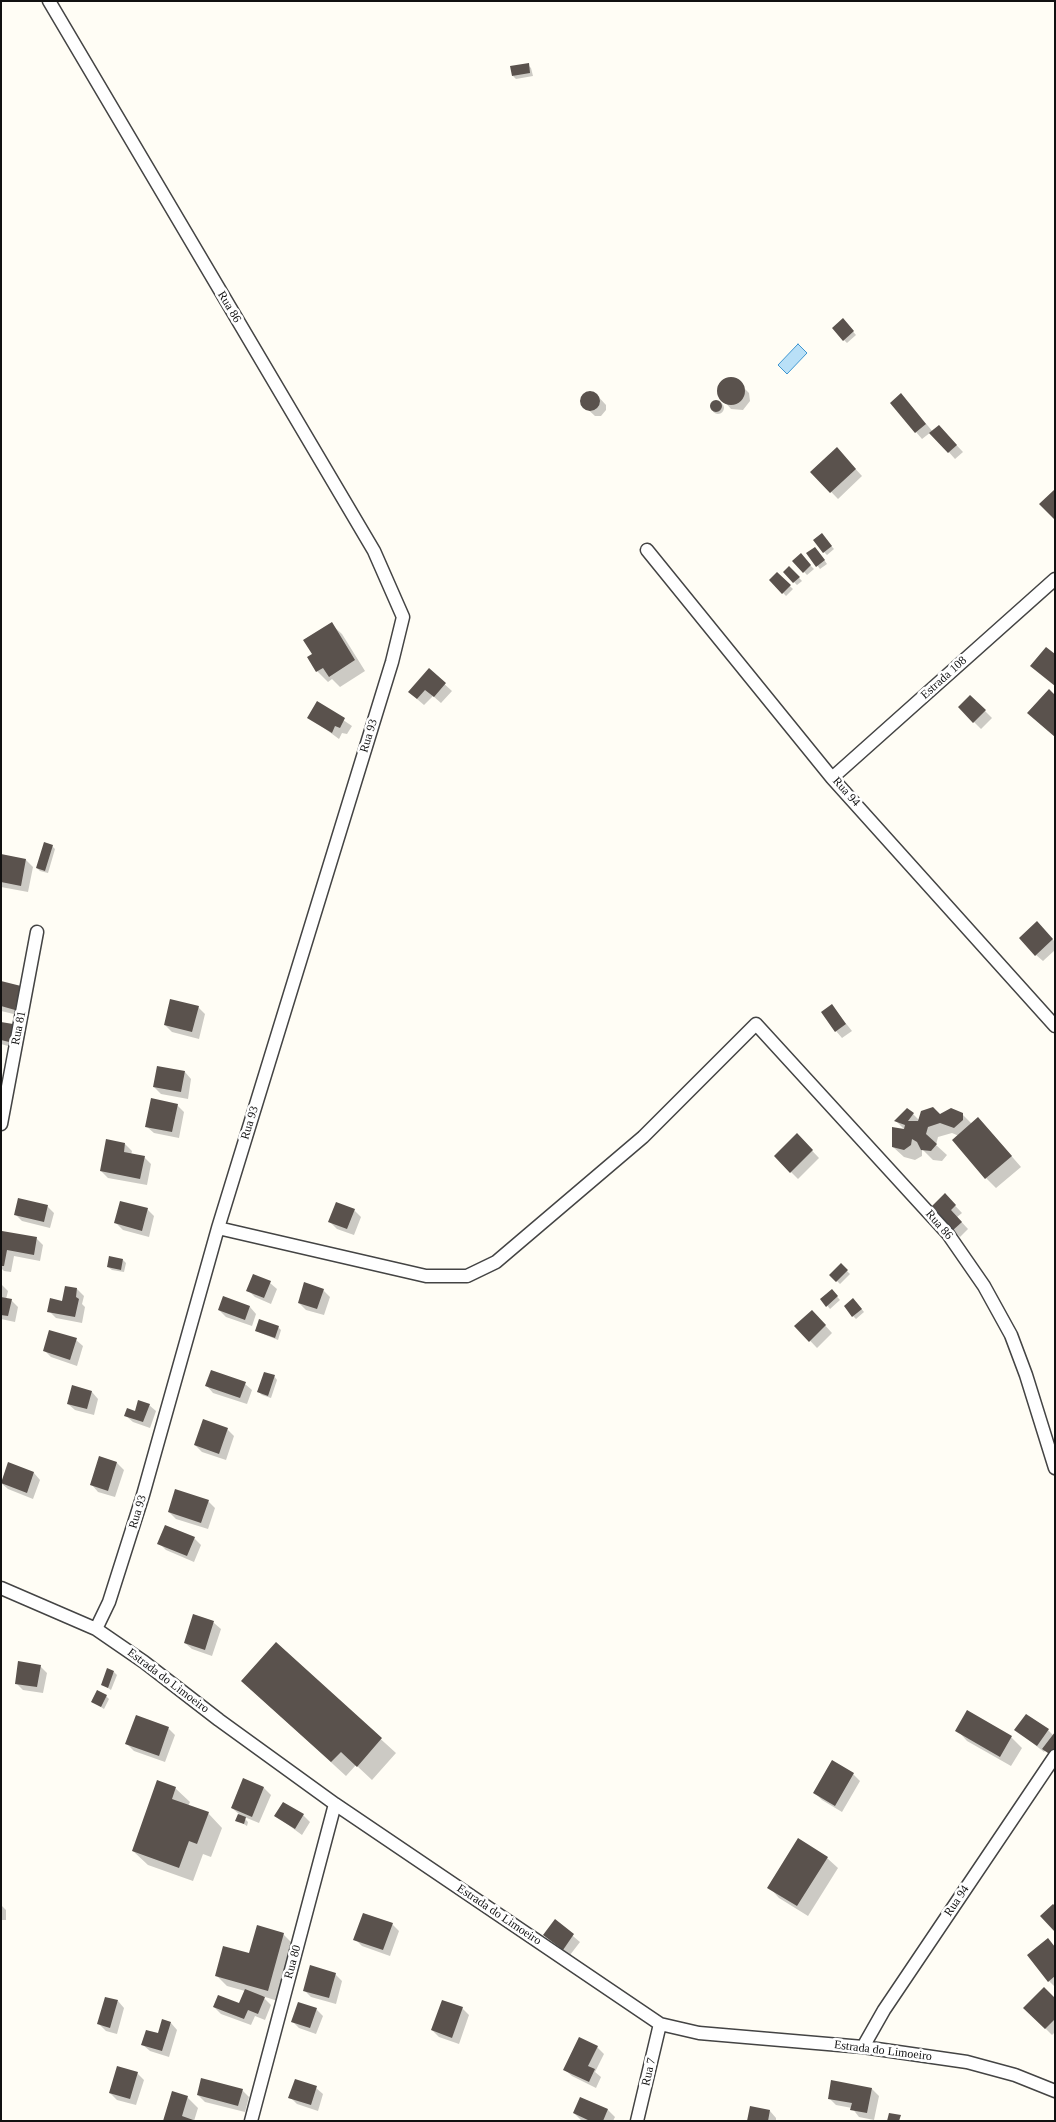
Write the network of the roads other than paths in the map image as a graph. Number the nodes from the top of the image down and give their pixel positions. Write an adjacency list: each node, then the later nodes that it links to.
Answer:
1 (49, 1): 4 (street, Rua 86)
2 (646, 550): 5 (street, Rua 94)
3 (1055, 579): 5 (street, Estrada 108)
4 (403, 617): 9 (street, Rua 93)
5 (832, 778): 7 (street, Rua 94)
6 (37, 932): 8 (street, Rua 81)
7 (1055, 1026)
8 (1, 1124)
9 (218, 1228): 10 (street, Rua 86); 12 (street, Rua 93)
10 (1055, 1468)
11 (1, 1588): 12 (street, Estrada do Limoeiro)
12 (96, 1629): 14 (street, Estrada do Limoeiro)
13 (1055, 1756): 16 (street, Rua 94)
14 (335, 1804): 15 (street, Estrada do Limoeiro); 18 (street, Rua 80)
15 (660, 2024): 16 (street, Estrada do Limoeiro); 19 (street, Rua 7)
16 (863, 2047): 17 (street, Estrada do Limoeiro)
17 (1055, 2092)
18 (251, 2121)
19 (638, 2121)

